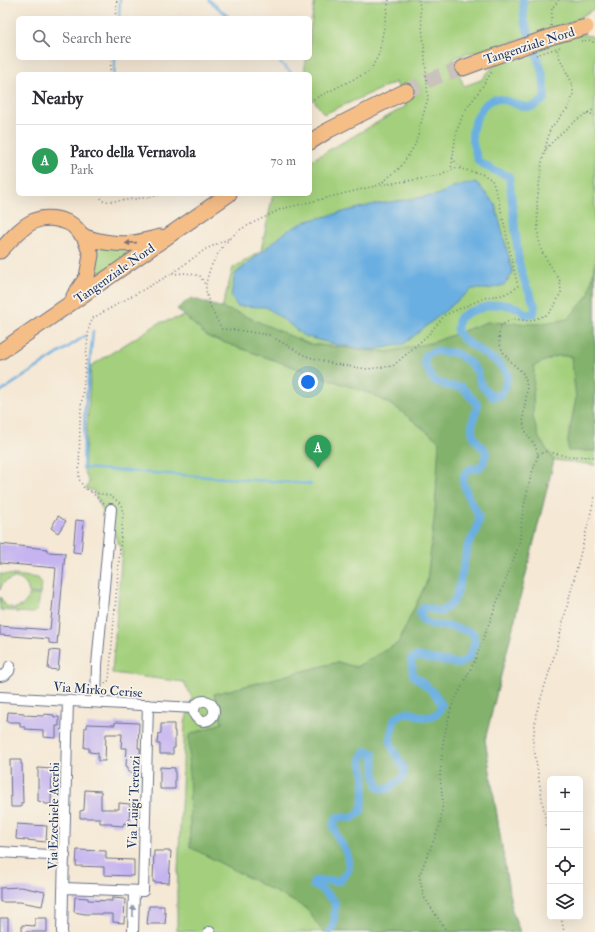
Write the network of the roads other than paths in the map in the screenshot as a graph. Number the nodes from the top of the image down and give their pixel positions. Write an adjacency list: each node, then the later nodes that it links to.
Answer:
1 (590, 30): 2 (highway, Tangenziale Nord, bridge)
2 (463, 68)
3 (406, 91): 4 (highway)
4 (312, 141)
5 (226, 196): 6 (highway, Tangenziale Nord)
6 (169, 235): 7 (highway, one-way to 7); 9 (highway, Tangenziale Nord)
7 (84, 236): 8 (highway); 9 (highway)
8 (0, 251)
9 (68, 304): 10 (highway, Tangenziale Nord)
10 (0, 352)
11 (111, 509): 16 (street)
12 (10, 666): 13 (street)
13 (0, 676)
14 (0, 697): 15 (street, Via Mirko Cerise)
15 (68, 700): 16 (street, Via Mirko Cerise); 20 (street, Via Ezechiele Acerbi)
16 (96, 702): 17 (street, Via Mirko Cerise)
17 (148, 706): 18 (street, Via Mirko Cerise); 22 (street, Via Luigi Terenzi)
18 (194, 708)
19 (0, 852): 20 (street)
20 (65, 856): 21 (street, Via Ezechiele Acerbi)
21 (64, 888): 22 (street); 23 (street, Via Ezechiele Acerbi)
22 (134, 891): 24 (street, one-way to 22)
23 (62, 932)
24 (133, 932)

